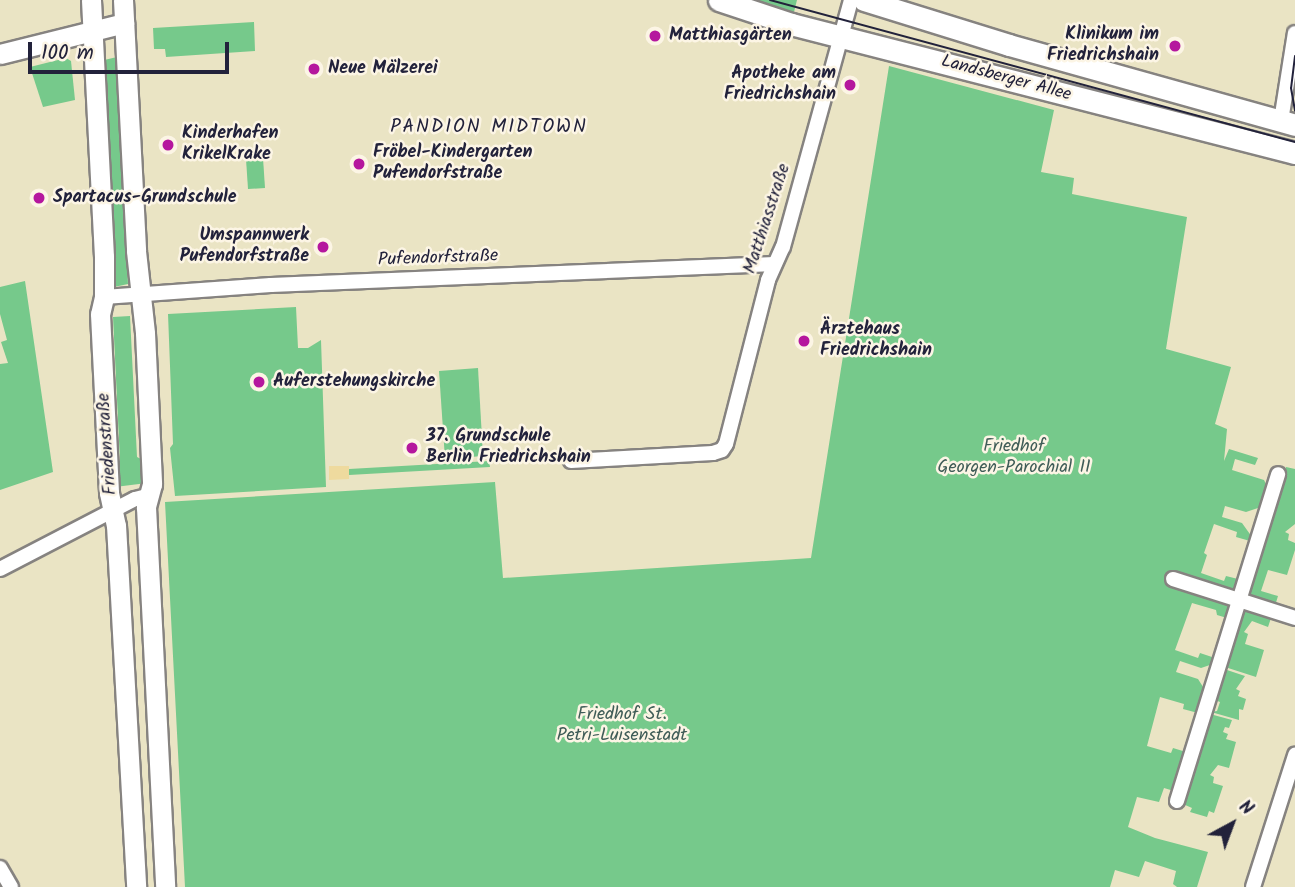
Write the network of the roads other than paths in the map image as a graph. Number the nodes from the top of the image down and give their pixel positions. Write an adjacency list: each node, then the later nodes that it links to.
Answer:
1 (91, 0): 7 (street, Friedenstraße)
2 (123, 0): 6 (street, Friedenstraße)
3 (719, 0): 9 (main road, Landsberger Allee)
4 (851, 0): 9 (street, Matthiasstraße)
5 (864, 0): 11 (main road, Landsberger Allee)
6 (124, 23): 7 (street); 14 (street, Friedenstraße)
7 (93, 30): 10 (street); 15 (street, Friedenstraße)
8 (1295, 33): 11 (street)
9 (841, 37): 12 (main road, Landsberger Allee); 13 (street, Matthiasstraße)
10 (0, 54)
11 (1288, 123)
12 (1295, 153)
13 (775, 264): 14 (street, Pufendorfstraße); 16 (street, Matthiasstraße)
14 (141, 294): 15 (street, Pufendorfstraße); 18 (street, Friedenstraße)
15 (104, 297): 19 (street, Friedenstraße)
16 (571, 461)
17 (1278, 474): 22 (street)
18 (147, 496): 19 (street); 29 (street, Friedenstraße)
19 (115, 512): 20 (street); 28 (street, Friedenstraße)
20 (0, 569)
21 (1173, 579): 22 (street)
22 (1238, 600): 23 (street); 25 (street)
23 (1295, 618)
24 (1295, 755): 30 (street)
25 (1177, 801)
26 (0, 868): 27 (street)
27 (11, 887)
28 (136, 887)
29 (165, 887)
30 (1253, 887)

